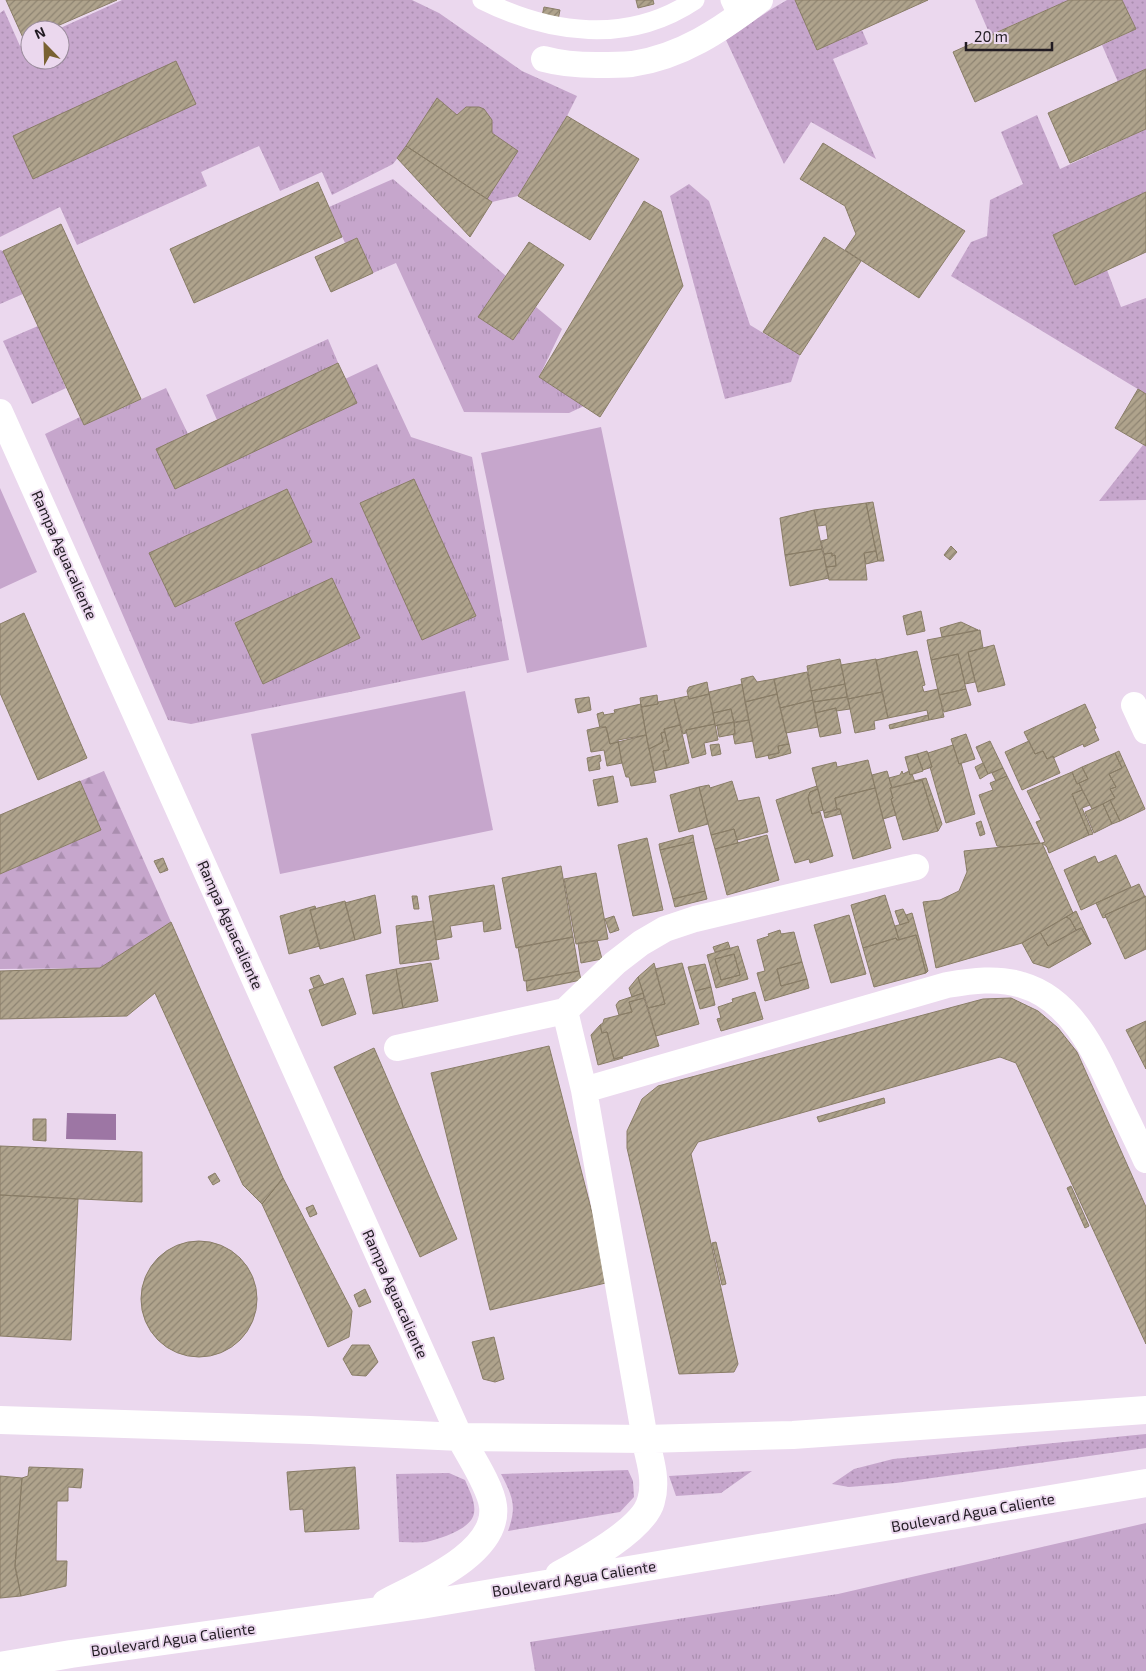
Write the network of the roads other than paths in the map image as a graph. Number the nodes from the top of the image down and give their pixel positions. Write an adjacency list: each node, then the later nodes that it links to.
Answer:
1 (482, 0): 2 (street)
2 (694, 0)
3 (760, 0): 4 (street)
4 (734, 6): 5 (street)
5 (544, 59)
6 (0, 412): 16 (street, Rampa Aguacaliente)
7 (1134, 705): 8 (street)
8 (1146, 731)
9 (916, 867): 10 (street)
10 (565, 1011): 11 (street); 12 (street)
11 (397, 1048)
12 (584, 1090): 13 (street); 17 (street)
13 (1146, 1160)
14 (1146, 1410): 17 (main road)
15 (0, 1420): 16 (main road)
16 (460, 1436): 17 (main road); 20 (main road)
17 (645, 1439): 19 (main road)
18 (1146, 1483): 19 (main road, Boulevard Agua Caliente)
19 (540, 1586): 20 (main road, Boulevard Agua Caliente)
20 (369, 1612): 21 (main road, Boulevard Agua Caliente)
21 (0, 1666)

